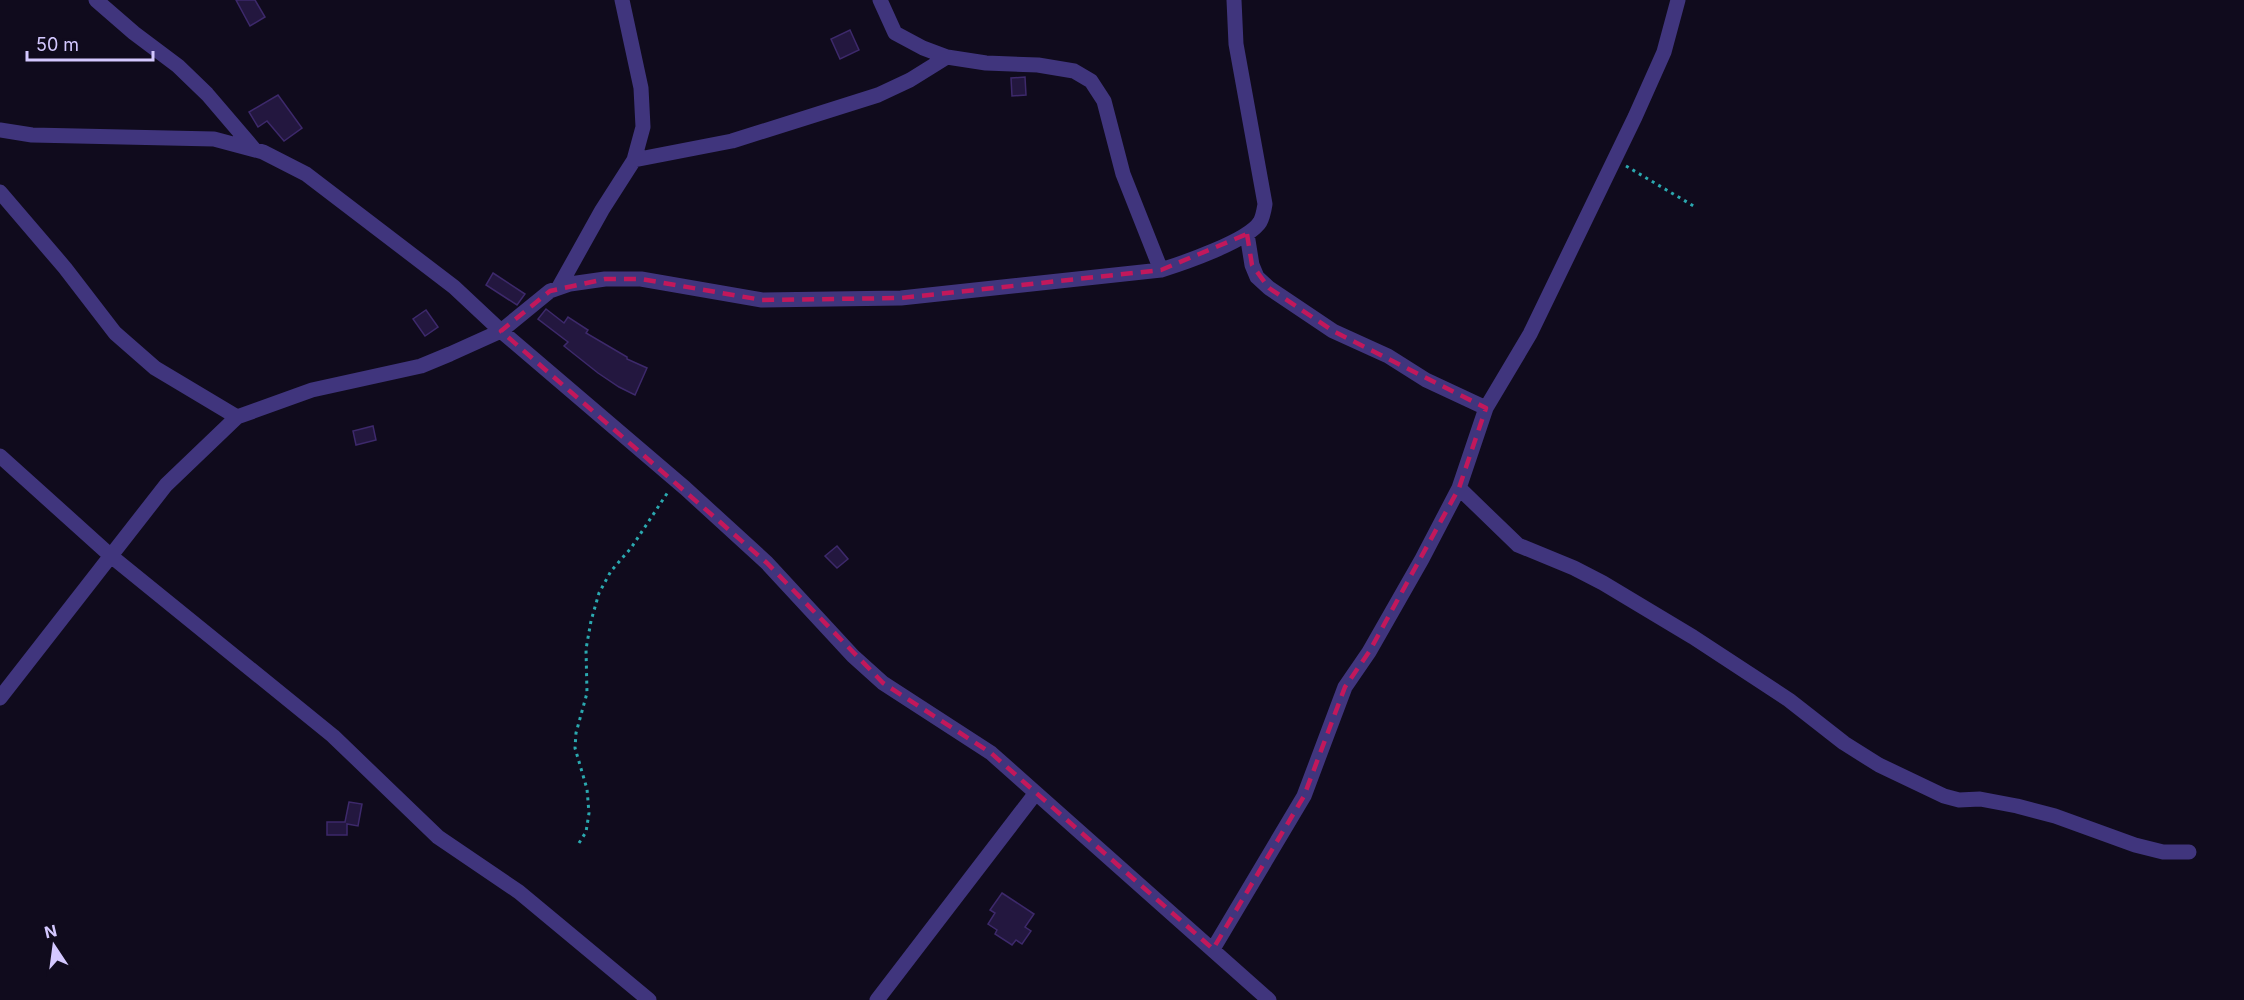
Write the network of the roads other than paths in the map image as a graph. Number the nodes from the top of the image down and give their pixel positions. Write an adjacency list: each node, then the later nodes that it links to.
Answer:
1 (96, 0): 8 (street)
2 (622, 0): 9 (street)
3 (880, 0): 6 (street)
4 (1234, 0): 11 (street)
5 (1678, 0): 15 (street)
6 (947, 57): 9 (street); 12 (street)
7 (0, 130): 8 (street)
8 (254, 149): 14 (street)
9 (634, 160): 13 (street)
10 (0, 192): 16 (street)
11 (1248, 234): 12 (street); 15 (street)
12 (1161, 270): 13 (street)
13 (559, 287): 14 (street)
14 (501, 331): 16 (street); 21 (street)
15 (1486, 408): 18 (street)
16 (237, 417): 19 (street)
17 (0, 456): 19 (street)
18 (1459, 488): 22 (street); 23 (street)
19 (111, 556): 20 (street); 24 (street)
20 (0, 698)
21 (1035, 794): 23 (street); 25 (street)
22 (2189, 852)
23 (1213, 949): 26 (street)
24 (649, 1000)
25 (877, 1000)
26 (1269, 1000)

